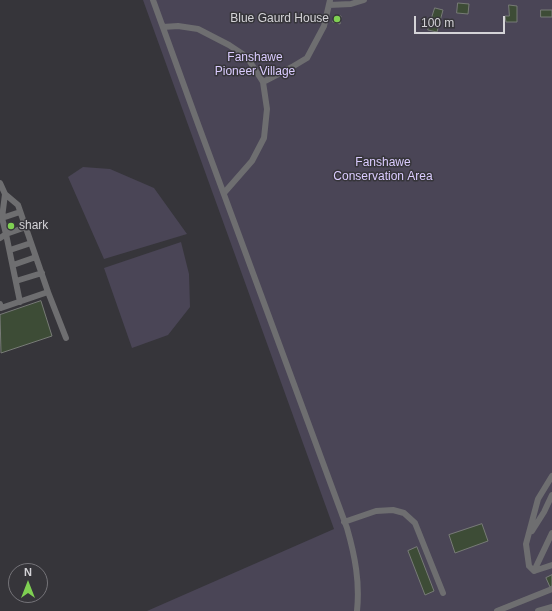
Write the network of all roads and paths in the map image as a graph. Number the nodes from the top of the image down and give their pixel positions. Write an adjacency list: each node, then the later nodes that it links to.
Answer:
1 (153, 0): 4 (street)
2 (364, 0): 3 (street)
3 (329, 3): 5 (street)
4 (163, 27): 5 (street); 7 (street)
5 (263, 82): 7 (street)
6 (0, 183): 8 (street)
7 (224, 192): 25 (street)
8 (5, 194): 9 (street); 10 (street)
9 (20, 212): 10 (street); 11 (street)
10 (2, 218): 12 (street)
11 (26, 227): 12 (street); 13 (street)
12 (3, 236): 14 (street)
13 (31, 243): 14 (street); 15 (street)
14 (10, 250): 16 (street)
15 (36, 257): 16 (street); 17 (street)
16 (13, 265): 18 (street)
17 (42, 273): 18 (street); 19 (street)
18 (16, 281): 20 (street)
19 (48, 292): 20 (street); 22 (street)
20 (20, 302): 21 (street)
21 (0, 304)
22 (66, 338)
23 (552, 476): 27 (street)
24 (552, 495): 27 (street)
25 (344, 522): 31 (street); 33 (street)
26 (552, 533): 29 (street)
27 (530, 534): 29 (street)
28 (552, 565): 29 (street)
29 (534, 571)
30 (552, 589): 34 (street)
31 (443, 593)
32 (552, 606): 35 (street)
33 (357, 611)
34 (497, 611)
35 (538, 611)

